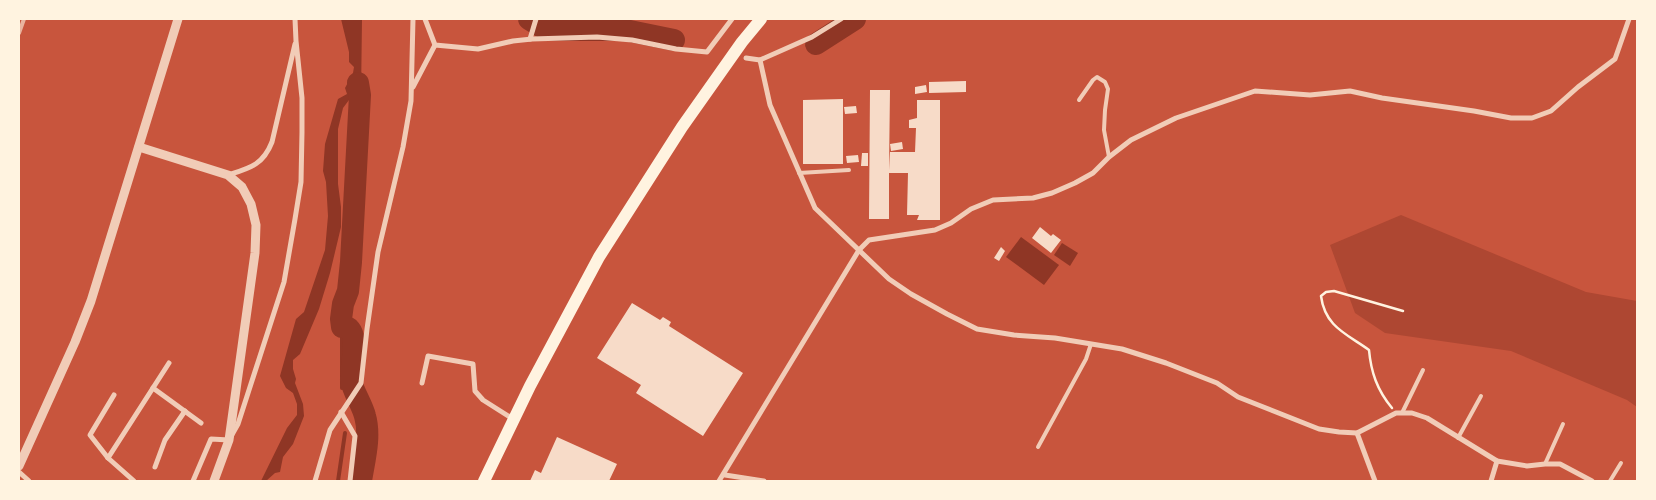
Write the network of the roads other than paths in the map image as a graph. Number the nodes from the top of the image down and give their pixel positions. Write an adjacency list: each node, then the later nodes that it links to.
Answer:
1 (178, 19): 17 (street)
2 (295, 19): 11 (street)
3 (413, 19): 15 (street)
4 (425, 19): 12 (street)
5 (536, 19): 10 (street)
6 (732, 19): 10 (street)
7 (761, 19): 33 (highway)
8 (842, 19): 14 (street)
9 (1629, 19): 18 (street)
10 (530, 39): 12 (street)
11 (296, 41): 21 (street); 38 (street)
12 (435, 45): 15 (street)
13 (746, 58): 14 (street)
14 (760, 60): 20 (street)
15 (412, 90): 31 (street)
16 (1079, 100): 18 (lane)
17 (139, 147): 21 (street); 44 (street)
18 (1109, 157): 22 (street)
19 (849, 170): 20 (lane)
20 (799, 173): 22 (street)
21 (228, 175): 38 (street)
22 (860, 250): 23 (street); 47 (street)
23 (1091, 344): 36 (street); 39 (lane)
24 (169, 363): 27 (street)
25 (1423, 370): 32 (lane)
26 (422, 383): 33 (street)
27 (153, 388): 30 (street); 40 (street)
28 (114, 395): 40 (street)
29 (1481, 396): 37 (lane)
30 (184, 411): 34 (street); 45 (street)
31 (341, 412): 52 (street); 53 (street)
32 (1399, 413): 36 (street); 37 (street)
33 (514, 420): 54 (highway)
34 (201, 423)
35 (1563, 424): 43 (lane)
36 (1357, 433): 57 (street)
37 (1458, 438): 41 (street)
38 (229, 440): 50 (street); 51 (street)
39 (1038, 447)
40 (108, 458): 49 (street)
41 (1497, 461): 43 (street); 58 (street)
42 (1621, 463): 60 (lane)
43 (1545, 464): 59 (street)
44 (19, 466)
45 (155, 467)
46 (19, 472): 48 (street)
47 (725, 475): 55 (street); 56 (street)
48 (29, 481)
49 (134, 481)
50 (193, 481)
51 (214, 481)
52 (315, 481)
53 (350, 481)
54 (484, 481)
55 (719, 481)
56 (764, 481)
57 (1375, 481)
58 (1491, 481)
59 (1592, 481)
60 (1610, 481)

